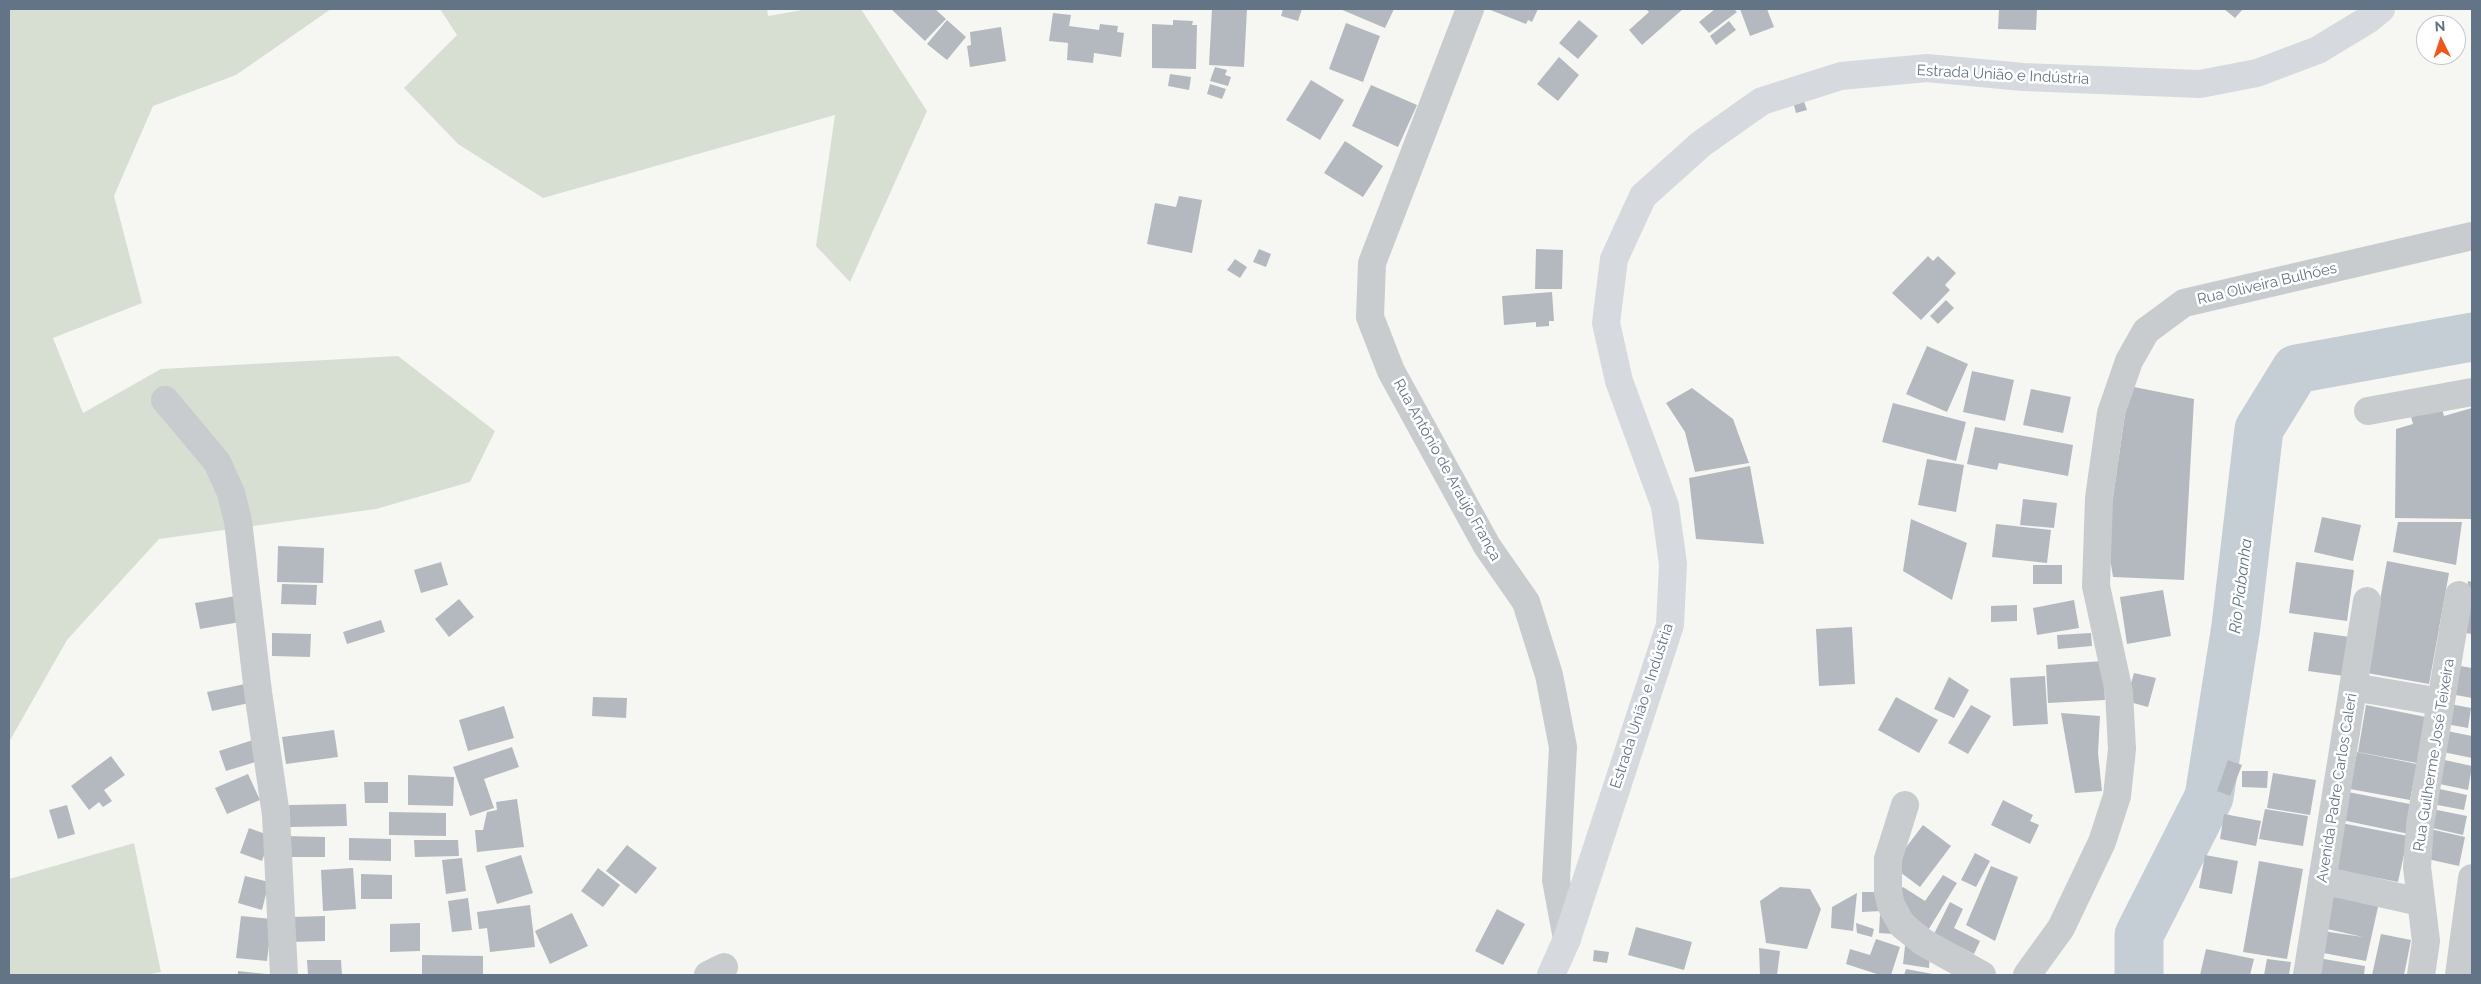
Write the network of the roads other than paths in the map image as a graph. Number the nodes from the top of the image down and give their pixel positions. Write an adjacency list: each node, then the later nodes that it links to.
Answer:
1 (1470, 9): 15 (street, Rua Antônio de Araújo França)
2 (2381, 9): 15 (main road, Estrada União e Indústria)
3 (2472, 236): 19 (street, Rua Oliveira Bulhões)
4 (2472, 392): 6 (street)
5 (165, 400): 16 (street)
6 (2368, 411)
7 (2459, 595): 10 (street, Rua Guilherme José Teixeira)
8 (2366, 601): 9 (street, Avenida Padre Carlos Caleri)
9 (2353, 687): 10 (street); 13 (street, Avenida Padre Carlos Caleri)
10 (2441, 702): 14 (street, Rua Guilherme José Teixeira)
11 (1905, 805): 18 (street)
12 (2472, 878): 22 (street)
13 (2322, 880): 14 (street); 20 (street, Avenida Padre Carlos Caleri)
14 (2420, 902): 21 (street, Rua Guilherme José Teixeira)
15 (1567, 940): 17 (main road, Estrada União e Indústria)
16 (284, 975)
17 (1551, 975)
18 (1982, 975)
19 (2027, 975)
20 (2307, 975)
21 (2421, 975)
22 (2459, 975)

